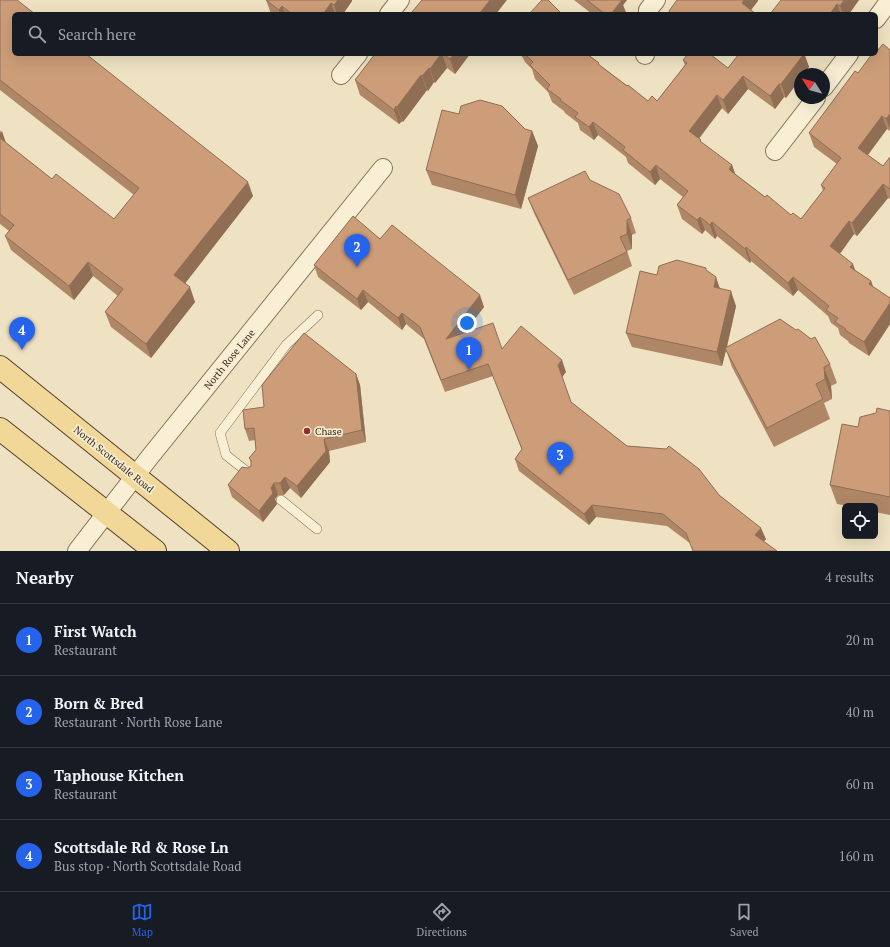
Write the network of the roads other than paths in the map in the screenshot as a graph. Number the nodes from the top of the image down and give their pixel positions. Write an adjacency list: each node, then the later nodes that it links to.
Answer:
1 (656, 0): 3 (street)
2 (890, 0): 4 (street)
3 (648, 12)
4 (878, 16)
5 (356, 56): 7 (street)
6 (847, 56): 8 (street)
7 (341, 75)
8 (830, 79)
9 (811, 104): 10 (street)
10 (775, 152)
11 (383, 168): 16 (street, North Rose Lane)
12 (318, 315): 15 (lane)
13 (0, 367): 16 (main road, North Scottsdale Road)
14 (0, 429): 18 (main road)
15 (250, 474)
16 (136, 476): 18 (street, North Rose Lane); 22 (main road, North Scottsdale Road)
17 (281, 500): 19 (lane)
18 (107, 513): 20 (street, North Rose Lane); 21 (main road)
19 (317, 529)
20 (77, 551)
21 (155, 551)
22 (228, 551)

